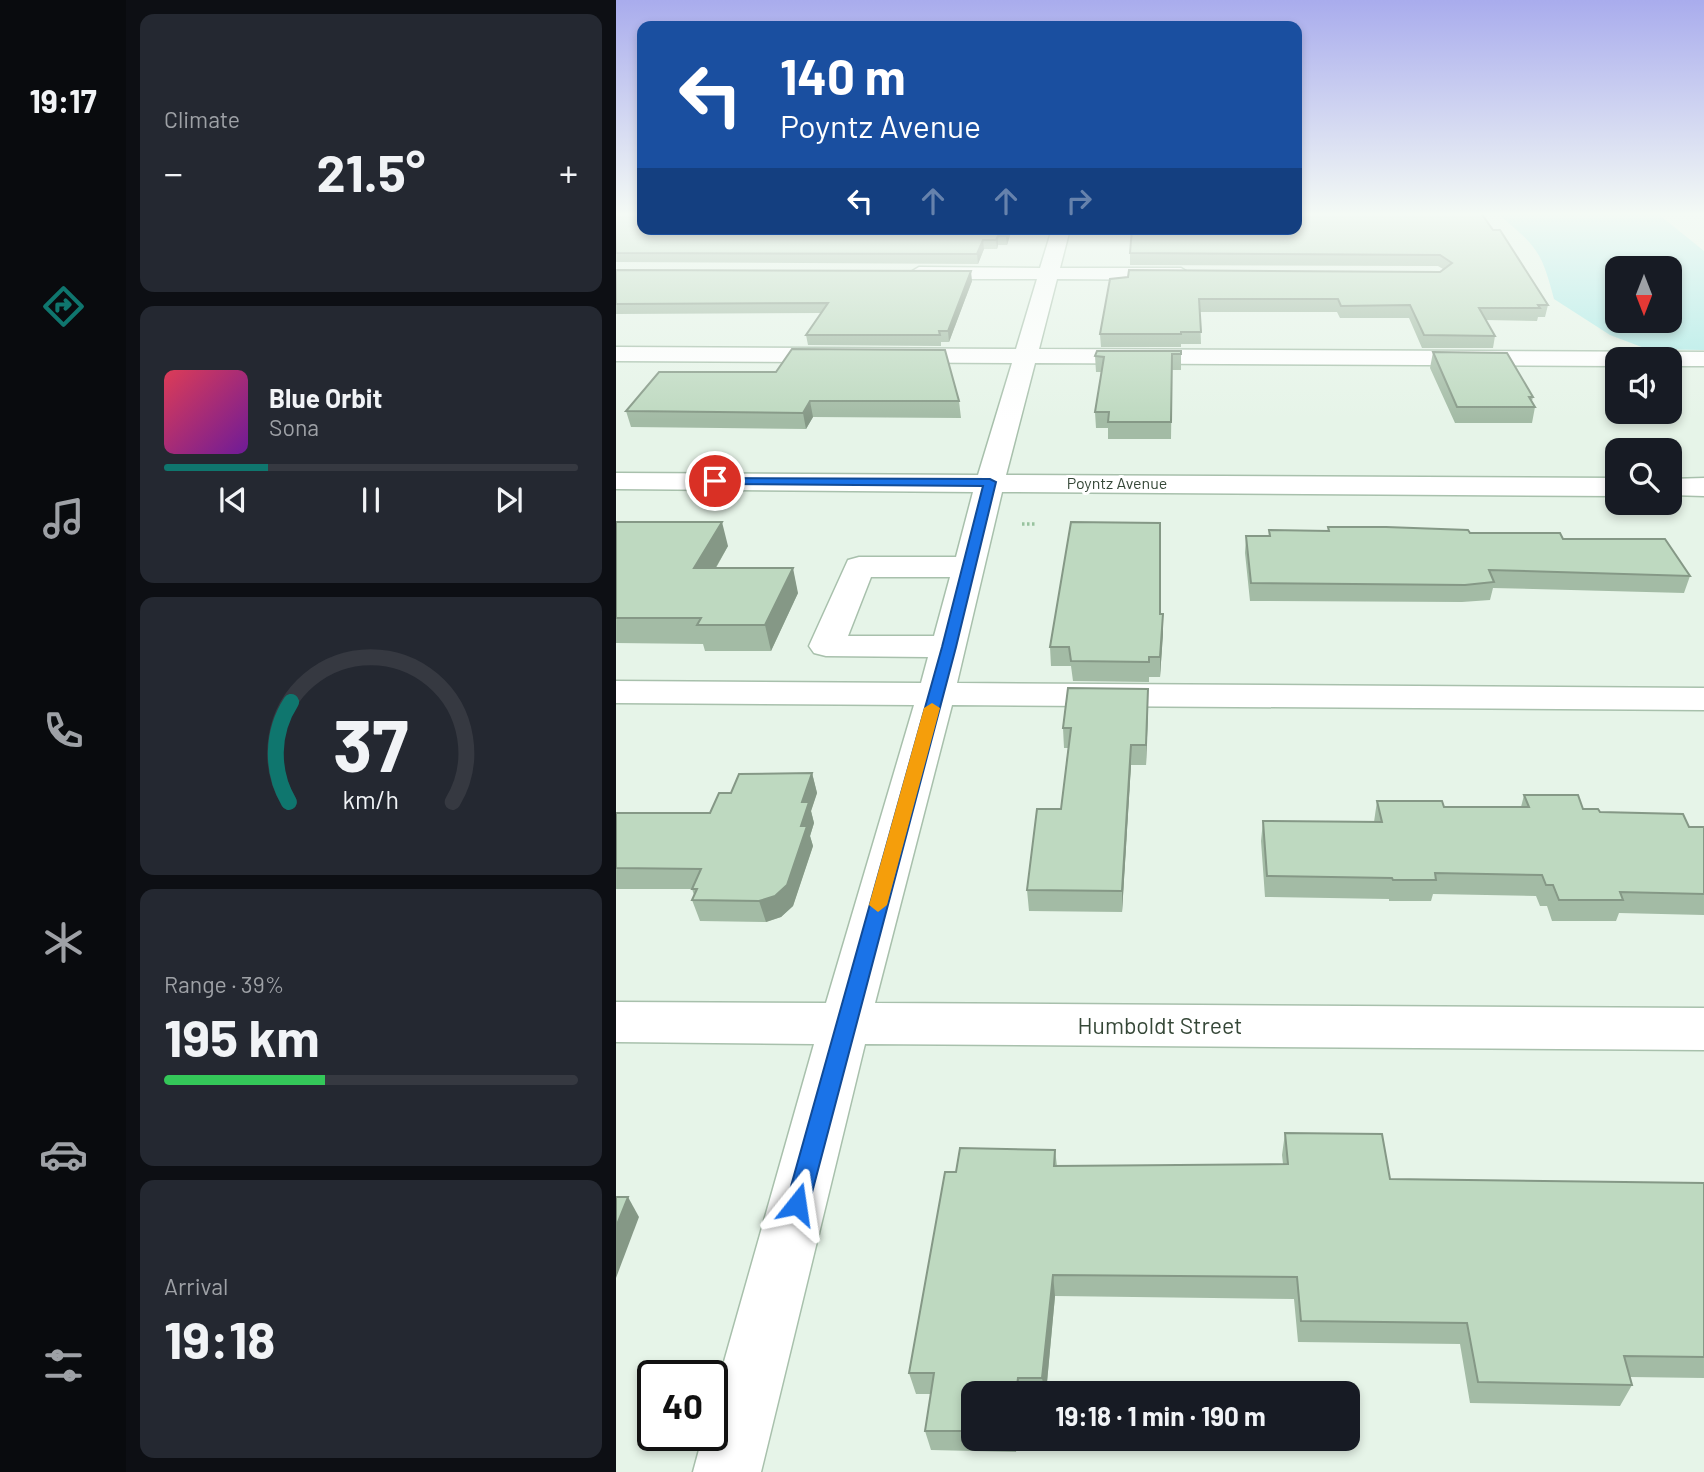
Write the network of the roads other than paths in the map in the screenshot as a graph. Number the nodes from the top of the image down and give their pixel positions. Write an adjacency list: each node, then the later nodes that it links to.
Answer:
1 (1048, 282): 3 (street)
2 (616, 354): 3 (street)
3 (1027, 354): 4 (street); 8 (street)
4 (1605, 359)
5 (1682, 359): 6 (street)
6 (1704, 359)
7 (616, 481): 8 (street, Poyntz Avenue)
8 (990, 482): 9 (street, Poyntz Avenue); 12 (street)
9 (1605, 487)
10 (1682, 487): 11 (street)
11 (1704, 488)
12 (969, 567): 13 (street); 13 (street)
13 (949, 647): 15 (street)
14 (616, 692): 15 (street)
15 (936, 694): 16 (street); 18 (street)
16 (1704, 699)
17 (616, 1022): 18 (street, Humboldt Street)
18 (845, 1024): 19 (street, Humboldt Street); 20 (street)
19 (1704, 1029)
20 (727, 1472)

